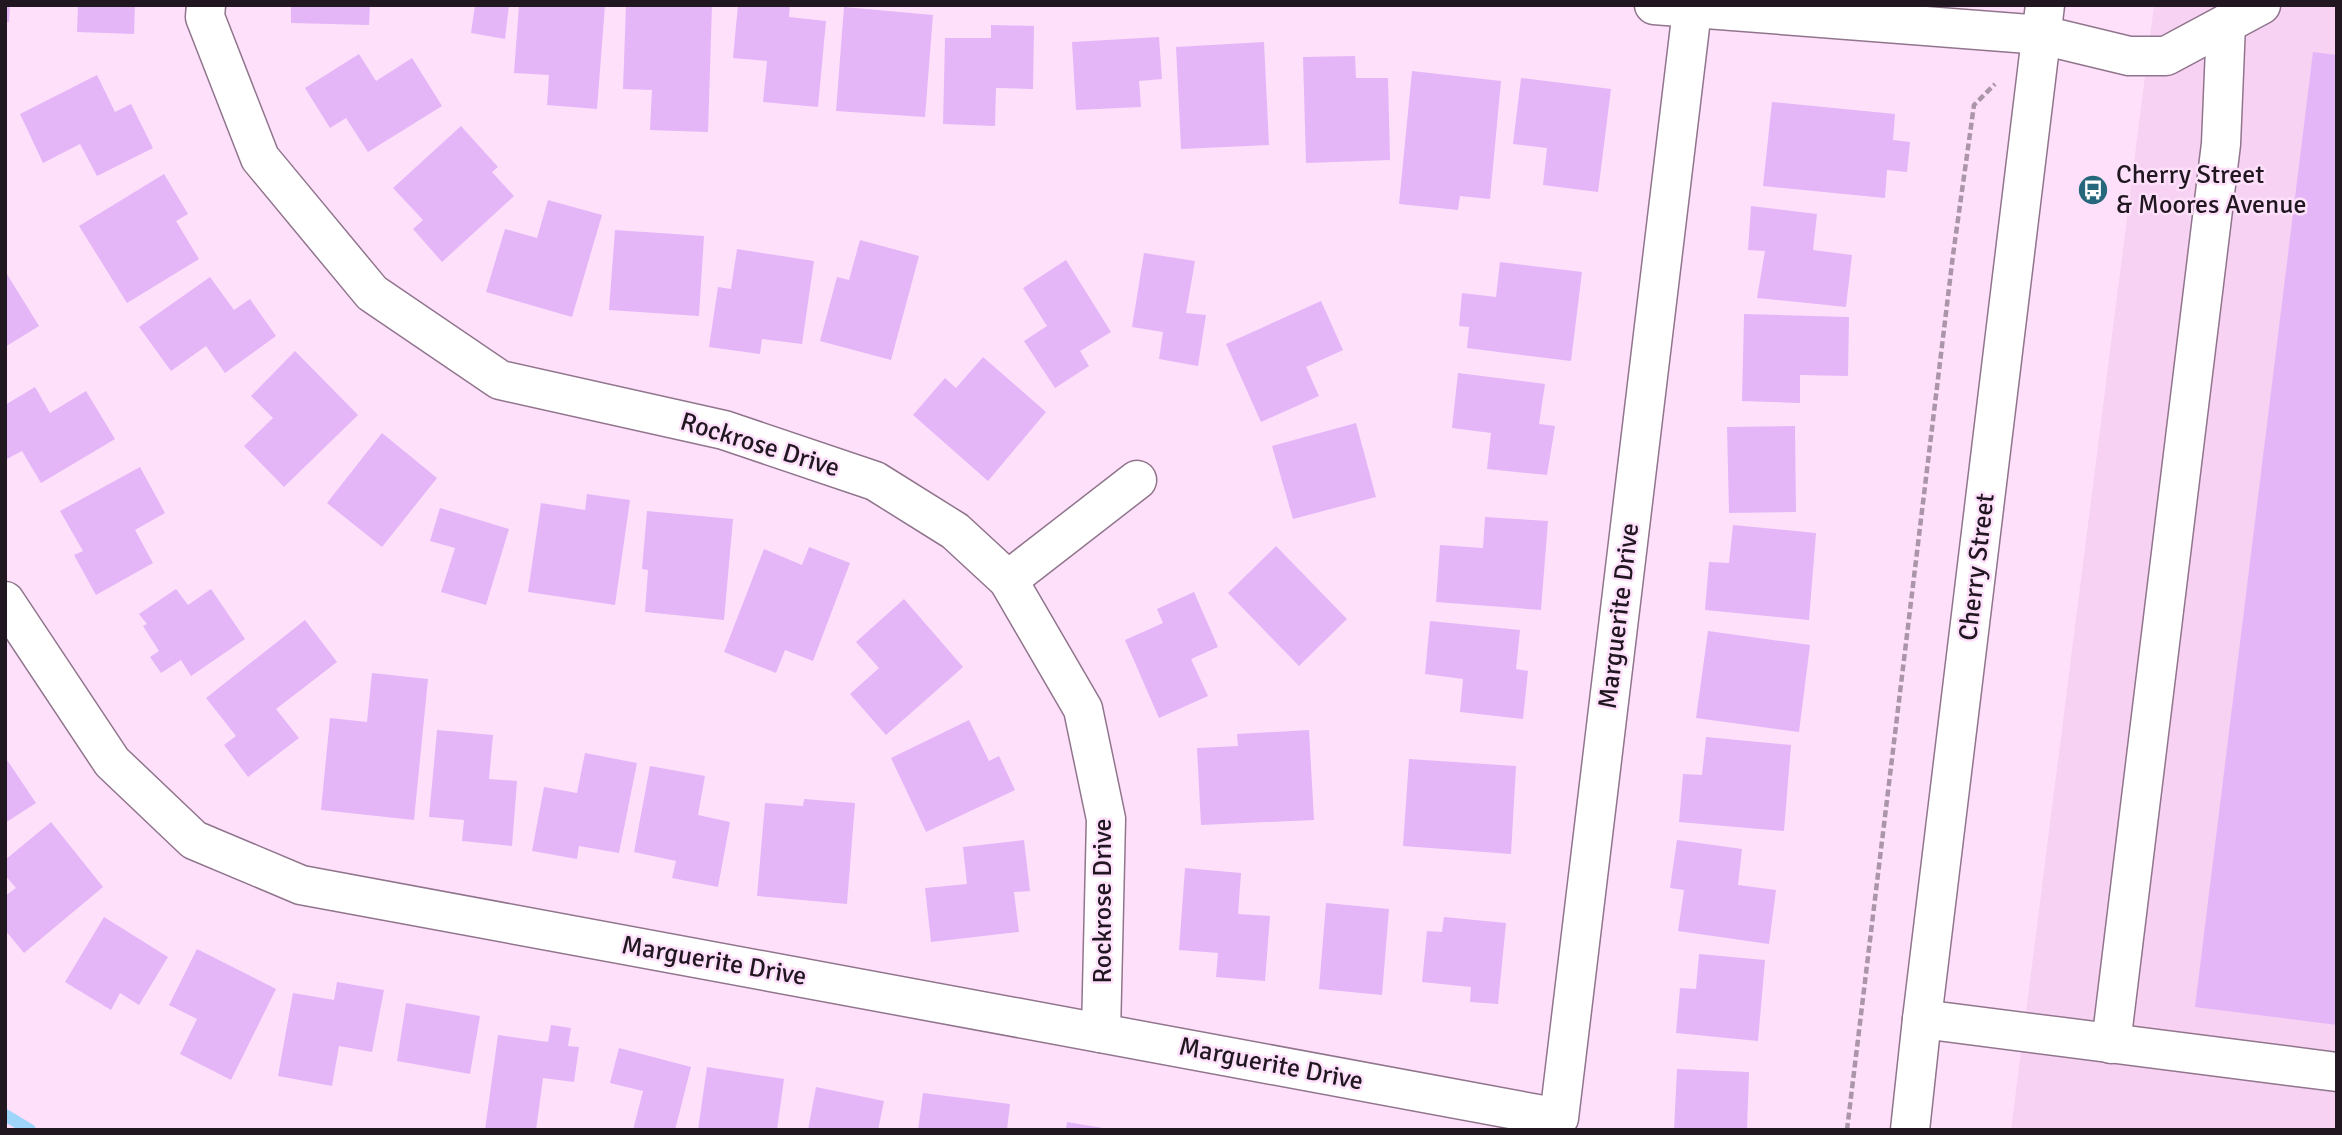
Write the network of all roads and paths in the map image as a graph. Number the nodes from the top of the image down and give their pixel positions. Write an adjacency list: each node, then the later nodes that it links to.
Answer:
1 (206, 5): 8 (street, Rockrose Drive)
2 (1654, 5): 4 (street)
3 (2261, 5): 6 (street)
4 (1692, 10): 5 (street); 11 (street, Marguerite Drive)
5 (2044, 20): 6 (street); 10 (street, Cherry Street); 14 (path)
6 (2226, 24): 12 (street)
7 (1137, 480): 8 (street)
8 (1008, 580): 11 (street, Rockrose Drive)
9 (5, 601): 11 (street, Marguerite Drive)
10 (1922, 1019): 12 (street); 15 (street, Cherry Street)
11 (1101, 1032)
12 (2111, 1044): 13 (street)
13 (2337, 1072)
14 (1847, 1130)
15 (1910, 1130)

